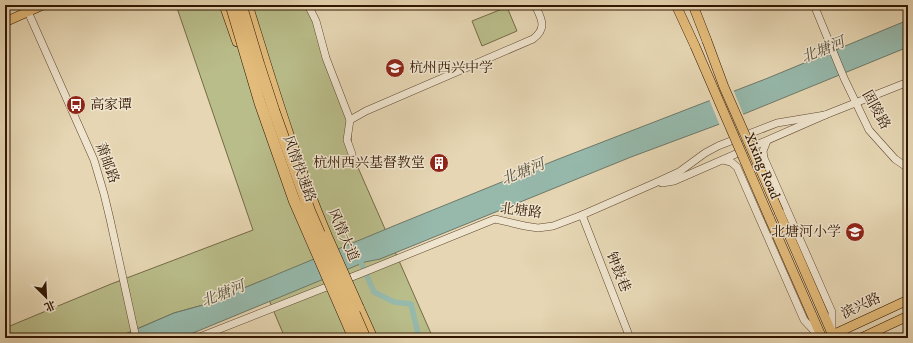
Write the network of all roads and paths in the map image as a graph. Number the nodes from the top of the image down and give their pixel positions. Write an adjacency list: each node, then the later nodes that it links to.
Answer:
1 (43, 5): 11 (main road)
2 (224, 5): 28 (main road)
3 (231, 5): 29 (highway, 风情快速路, bridge)
4 (241, 5): 30 (highway, 风情快速路, bridge)
5 (248, 5): 31 (main road, 风情大道, bridge)
6 (308, 5): 16 (street)
7 (535, 5): 16 (street)
8 (676, 5): 33 (main road, Xixing Road, bridge)
9 (693, 5): 25 (main road, Xixing Road, bridge)
10 (814, 5): 14 (street, 固陵路)
11 (27, 9): 12 (main road); 26 (street, 萧邮路)
12 (5, 22)
13 (908, 82): 14 (street, 北塘路)
14 (856, 104): 15 (street, 北塘路); 20 (street, 固陵路)
15 (825, 115): 17 (street, 北塘路); 21 (street, 北塘路)
16 (350, 120): 18 (street)
17 (767, 141): 19 (street, 北塘路); 25 (street, Xixing Road)
18 (352, 154)
19 (723, 160): 21 (street, 北塘路); 33 (street, Xixing Road)
20 (908, 168)
21 (655, 183): 22 (street, 北塘路)
22 (582, 215): 27 (street, 北塘路); 32 (street, 钟鼓巷)
23 (908, 300): 25 (main road, 滨兴路)
24 (908, 316): 34 (main road, 滨兴路)
25 (831, 337)
26 (136, 338)
27 (197, 338)
28 (349, 338)
29 (354, 338)
30 (365, 338)
31 (373, 338)
32 (630, 338)
33 (822, 338)
34 (861, 338)

